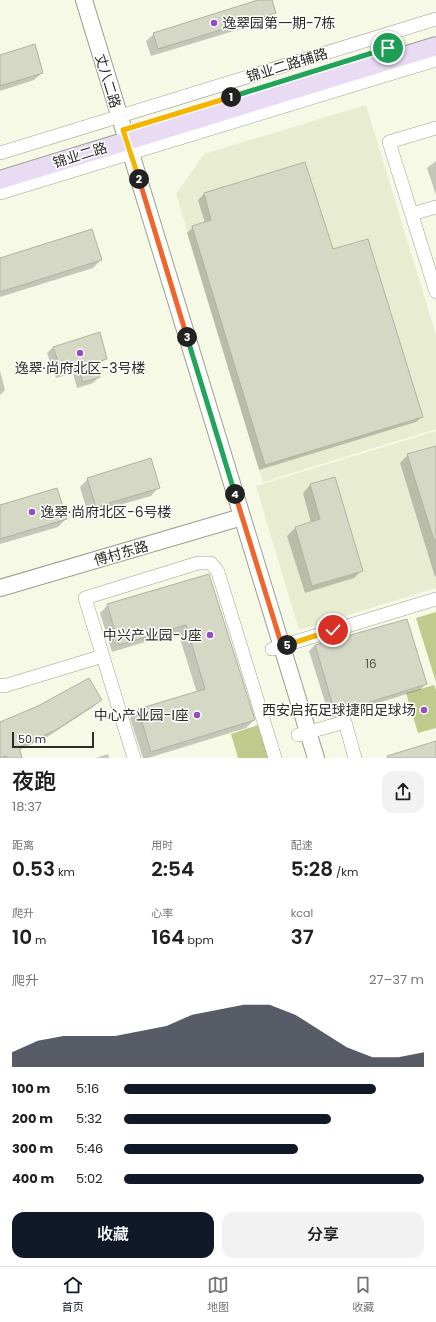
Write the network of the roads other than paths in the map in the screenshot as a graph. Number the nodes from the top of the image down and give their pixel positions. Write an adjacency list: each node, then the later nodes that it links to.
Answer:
1 (73, 0): 8 (street, 丈八二路)
2 (84, 0): 8 (street, 丈八二路)
3 (436, 19): 8 (street, 锦业二路辅路)
4 (436, 34): 8 (main road, 锦业二路)
5 (436, 46): 8 (main road, 锦业二路)
6 (436, 60): 8 (street, 锦业二路辅路)
7 (436, 128): 14 (street)
8 (120, 137): 9 (street, 锦业二路辅路); 10 (main road, 锦业二路); 11 (main road, 锦业二路); 12 (street, 锦业二路辅路); 16 (street, 丈八二路)
9 (0, 153)
10 (0, 167)
11 (0, 180)
12 (0, 193)
13 (436, 207): 14 (street)
14 (412, 214): 15 (street)
15 (436, 292)
16 (237, 518): 17 (street, 傅村东路); 19 (street, 丈八二路)
17 (0, 588)
18 (436, 599): 19 (street)
19 (277, 648): 22 (street, 丈八二路)
20 (103, 656): 21 (street); 23 (street); 24 (street)
21 (0, 685)
22 (303, 734): 25 (street, 丈八二路); 26 (street, 丈八二路); 27 (street)
23 (134, 758)
24 (275, 758)
25 (305, 758)
26 (316, 758)
27 (355, 758)

